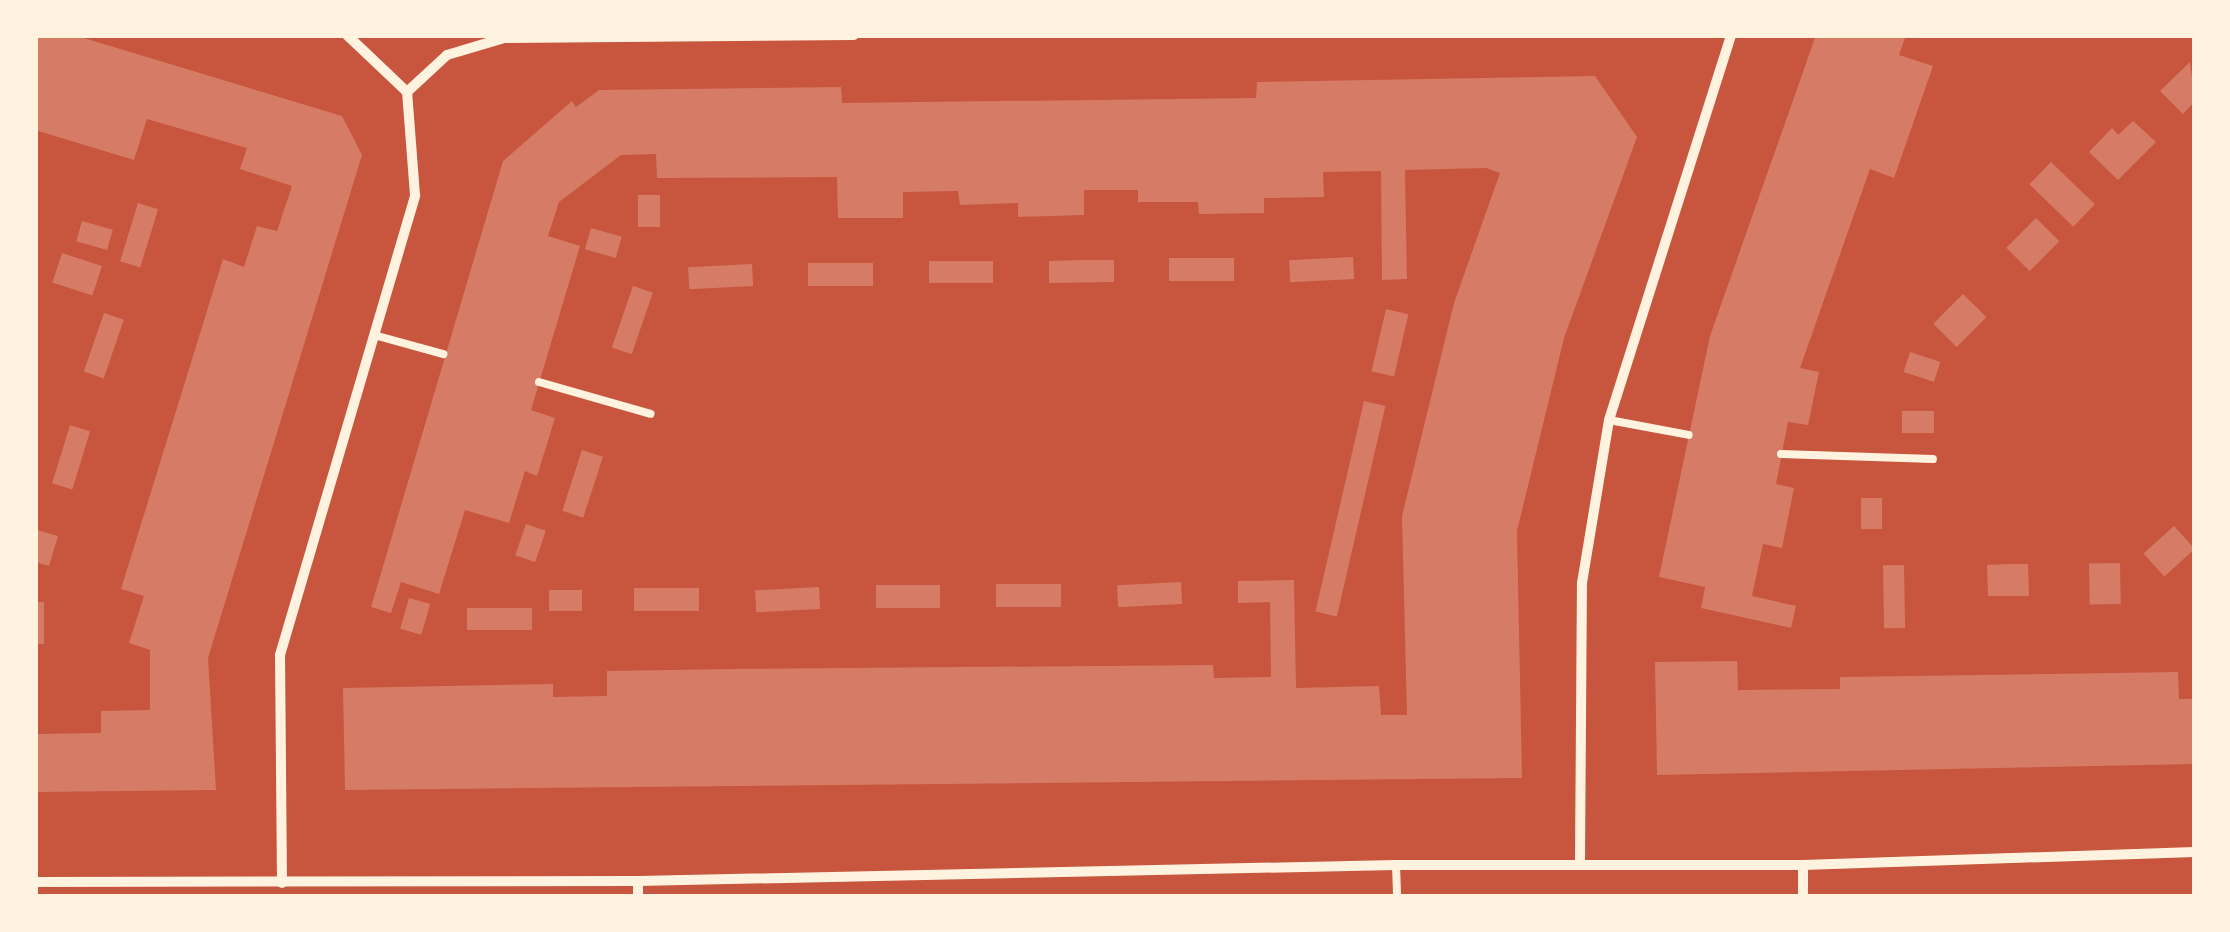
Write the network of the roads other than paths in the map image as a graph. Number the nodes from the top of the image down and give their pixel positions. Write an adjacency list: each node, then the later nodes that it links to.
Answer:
1 (347, 35): 4 (street)
2 (854, 35): 4 (street)
3 (1731, 35): 9 (street)
4 (407, 92): 5 (street)
5 (374, 335): 6 (lane); 19 (street)
6 (443, 354)
7 (539, 382): 8 (lane)
8 (651, 414)
9 (1609, 420): 10 (lane); 14 (street)
10 (1689, 435)
11 (1782, 454): 12 (lane)
12 (1933, 458)
13 (2195, 852): 16 (street)
14 (1580, 862): 15 (street); 16 (street)
15 (1396, 864): 17 (street); 21 (lane)
16 (1803, 865): 22 (street)
17 (638, 881): 19 (street); 20 (street)
18 (35, 882): 19 (street)
19 (282, 883)
20 (638, 897)
21 (1397, 897)
22 (1803, 897)

